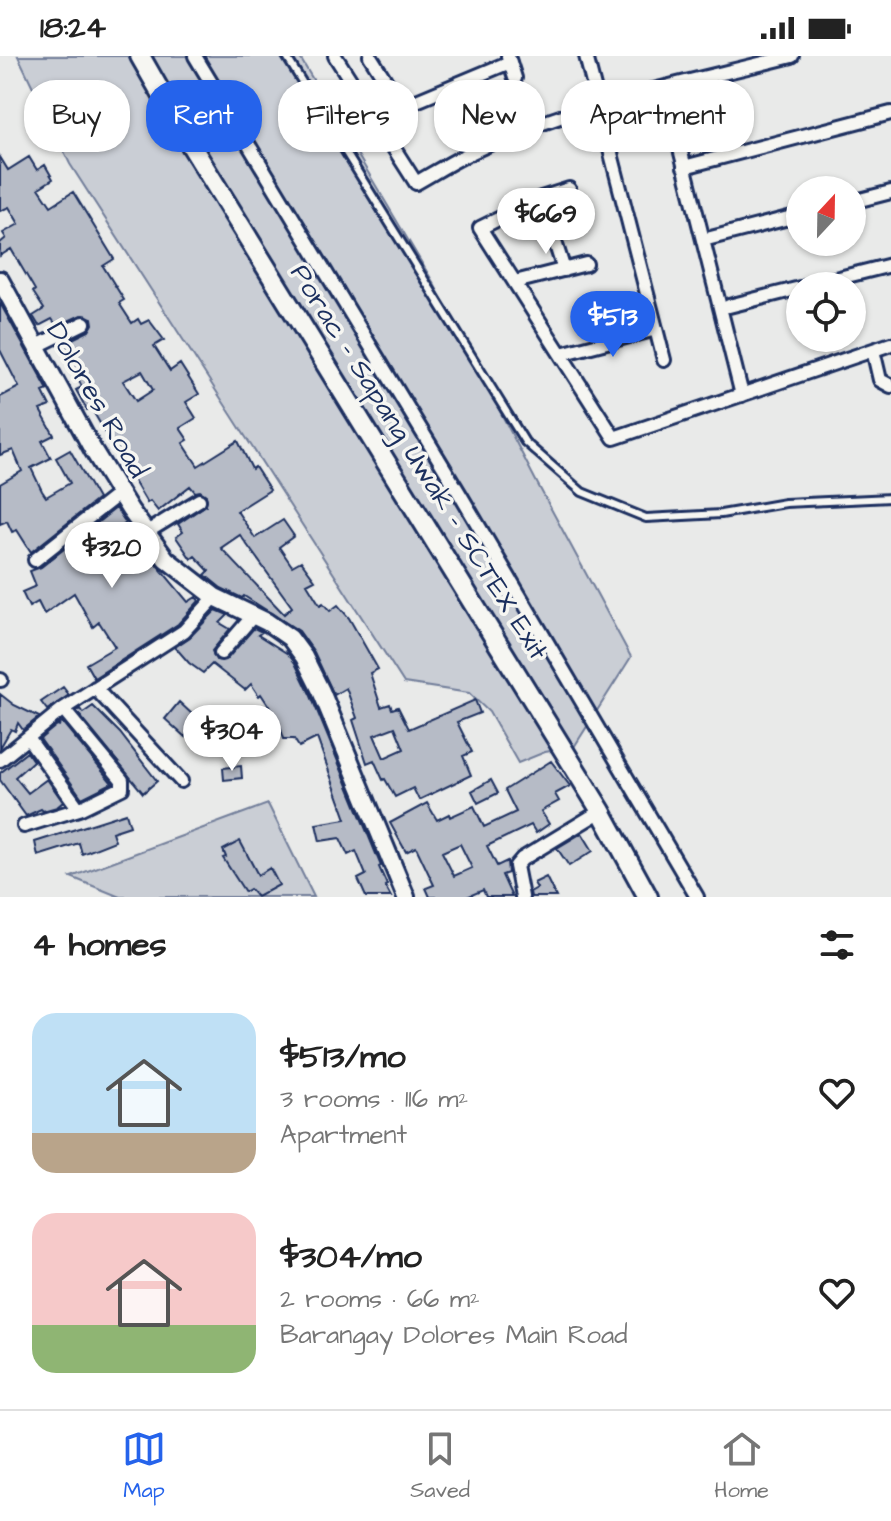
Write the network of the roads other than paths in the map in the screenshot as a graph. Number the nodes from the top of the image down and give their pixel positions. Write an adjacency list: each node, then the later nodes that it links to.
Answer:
1 (140, 56): 57 (main road, Porac - Sapang Uwak - SCTEX Exit)
2 (195, 56): 62 (street)
3 (286, 56): 42 (lane)
4 (335, 56): 14 (street)
5 (370, 56): 8 (street)
6 (586, 56): 11 (street)
7 (792, 56): 9 (street)
8 (509, 59): 10 (street)
9 (768, 59): 12 (street)
10 (515, 78)
11 (592, 80)
12 (696, 80)
13 (891, 113): 17 (street)
14 (561, 118)
15 (611, 152): 33 (street)
16 (680, 152): 17 (street)
17 (684, 167): 23 (street)
18 (569, 189): 20 (street)
19 (891, 192): 21 (street)
20 (541, 198): 26 (street); 29 (street)
21 (866, 198)
22 (786, 219): 23 (street)
23 (703, 240): 40 (street)
24 (586, 264): 26 (street)
25 (891, 265): 27 (street)
26 (564, 270): 29 (street)
27 (863, 272)
28 (0, 280): 35 (street, Dolores Road)
29 (515, 282): 37 (street)
30 (786, 292): 31 (street)
31 (729, 306)
32 (84, 323): 35 (street)
33 (656, 329): 37 (street); 38 (street)
34 (891, 344): 36 (street)
35 (37, 346): 41 (street, Dolores Road)
36 (873, 350): 39 (street); 40 (street)
37 (561, 354): 40 (street)
38 (664, 360)
39 (891, 386)
40 (742, 395)
41 (120, 493): 44 (street, Dolores Road); 45 (street)
42 (891, 498)
43 (199, 500): 44 (street)
44 (147, 532): 46 (street, Dolores Road)
45 (35, 560)
46 (215, 597): 47 (street, Dolores Road); 49 (street)
47 (253, 616): 48 (street); 59 (street, Dolores Road)
48 (221, 653)
49 (95, 688): 50 (street); 55 (street)
50 (63, 709): 51 (street); 56 (street)
51 (28, 738): 53 (street); 56 (street)
52 (0, 743): 53 (street)
53 (13, 747): 54 (street)
54 (0, 760)
55 (181, 781)
56 (79, 809): 58 (street)
57 (601, 811): 60 (street); 61 (main road, Porac - Sapang Uwak - SCTEX Exit)
58 (24, 826)
59 (406, 897)
60 (522, 897)
61 (648, 897)
62 (697, 897)

